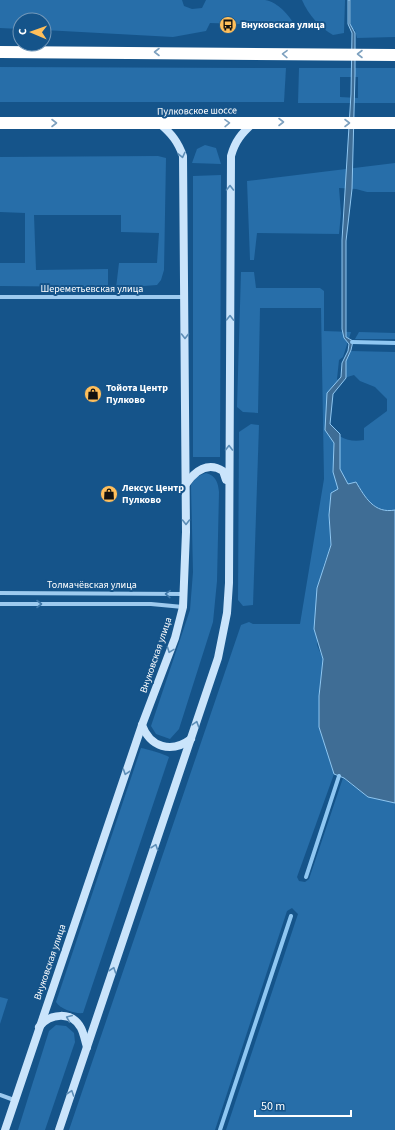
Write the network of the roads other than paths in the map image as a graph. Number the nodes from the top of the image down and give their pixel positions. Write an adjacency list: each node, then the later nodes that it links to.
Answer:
1 (0, 52): 2 (highway, one-way to 1)
2 (395, 55)
3 (254, 122): 5 (highway, Пулковское шоссе, one-way to 5); 6 (highway, Пулковское шоссе, one-way to 3); 10 (street, one-way to 3)
4 (0, 123): 6 (highway, Пулковское шоссе, one-way to 6)
5 (395, 123)
6 (160, 124): 8 (street, Внуковская улица, one-way to 8)
7 (0, 296): 8 (street, Шереметьевская улица)
8 (185, 297): 9 (street, Внуковская улица, one-way to 9)
9 (186, 484): 10 (street); 12 (street, Внуковская улица, one-way to 12)
10 (228, 486): 16 (street, one-way to 10)
11 (0, 594): 12 (street, Толмачёвская улица, one-way to 11)
12 (184, 594): 14 (street, Внуковская улица)
13 (0, 604): 14 (street, Толмачёвская улица, one-way to 14)
14 (183, 607): 15 (street, Внуковская улица, one-way to 15)
15 (142, 725): 16 (street); 17 (street, Внуковская улица, one-way to 17)
16 (191, 740): 18 (street, one-way to 16)
17 (38, 1028): 18 (street, one-way to 17); 20 (street, Внуковская улица)
18 (87, 1048): 22 (street, one-way to 18)
19 (0, 1095): 20 (street)
20 (14, 1100): 21 (street, Внуковская улица)
21 (5, 1130)
22 (59, 1130)

